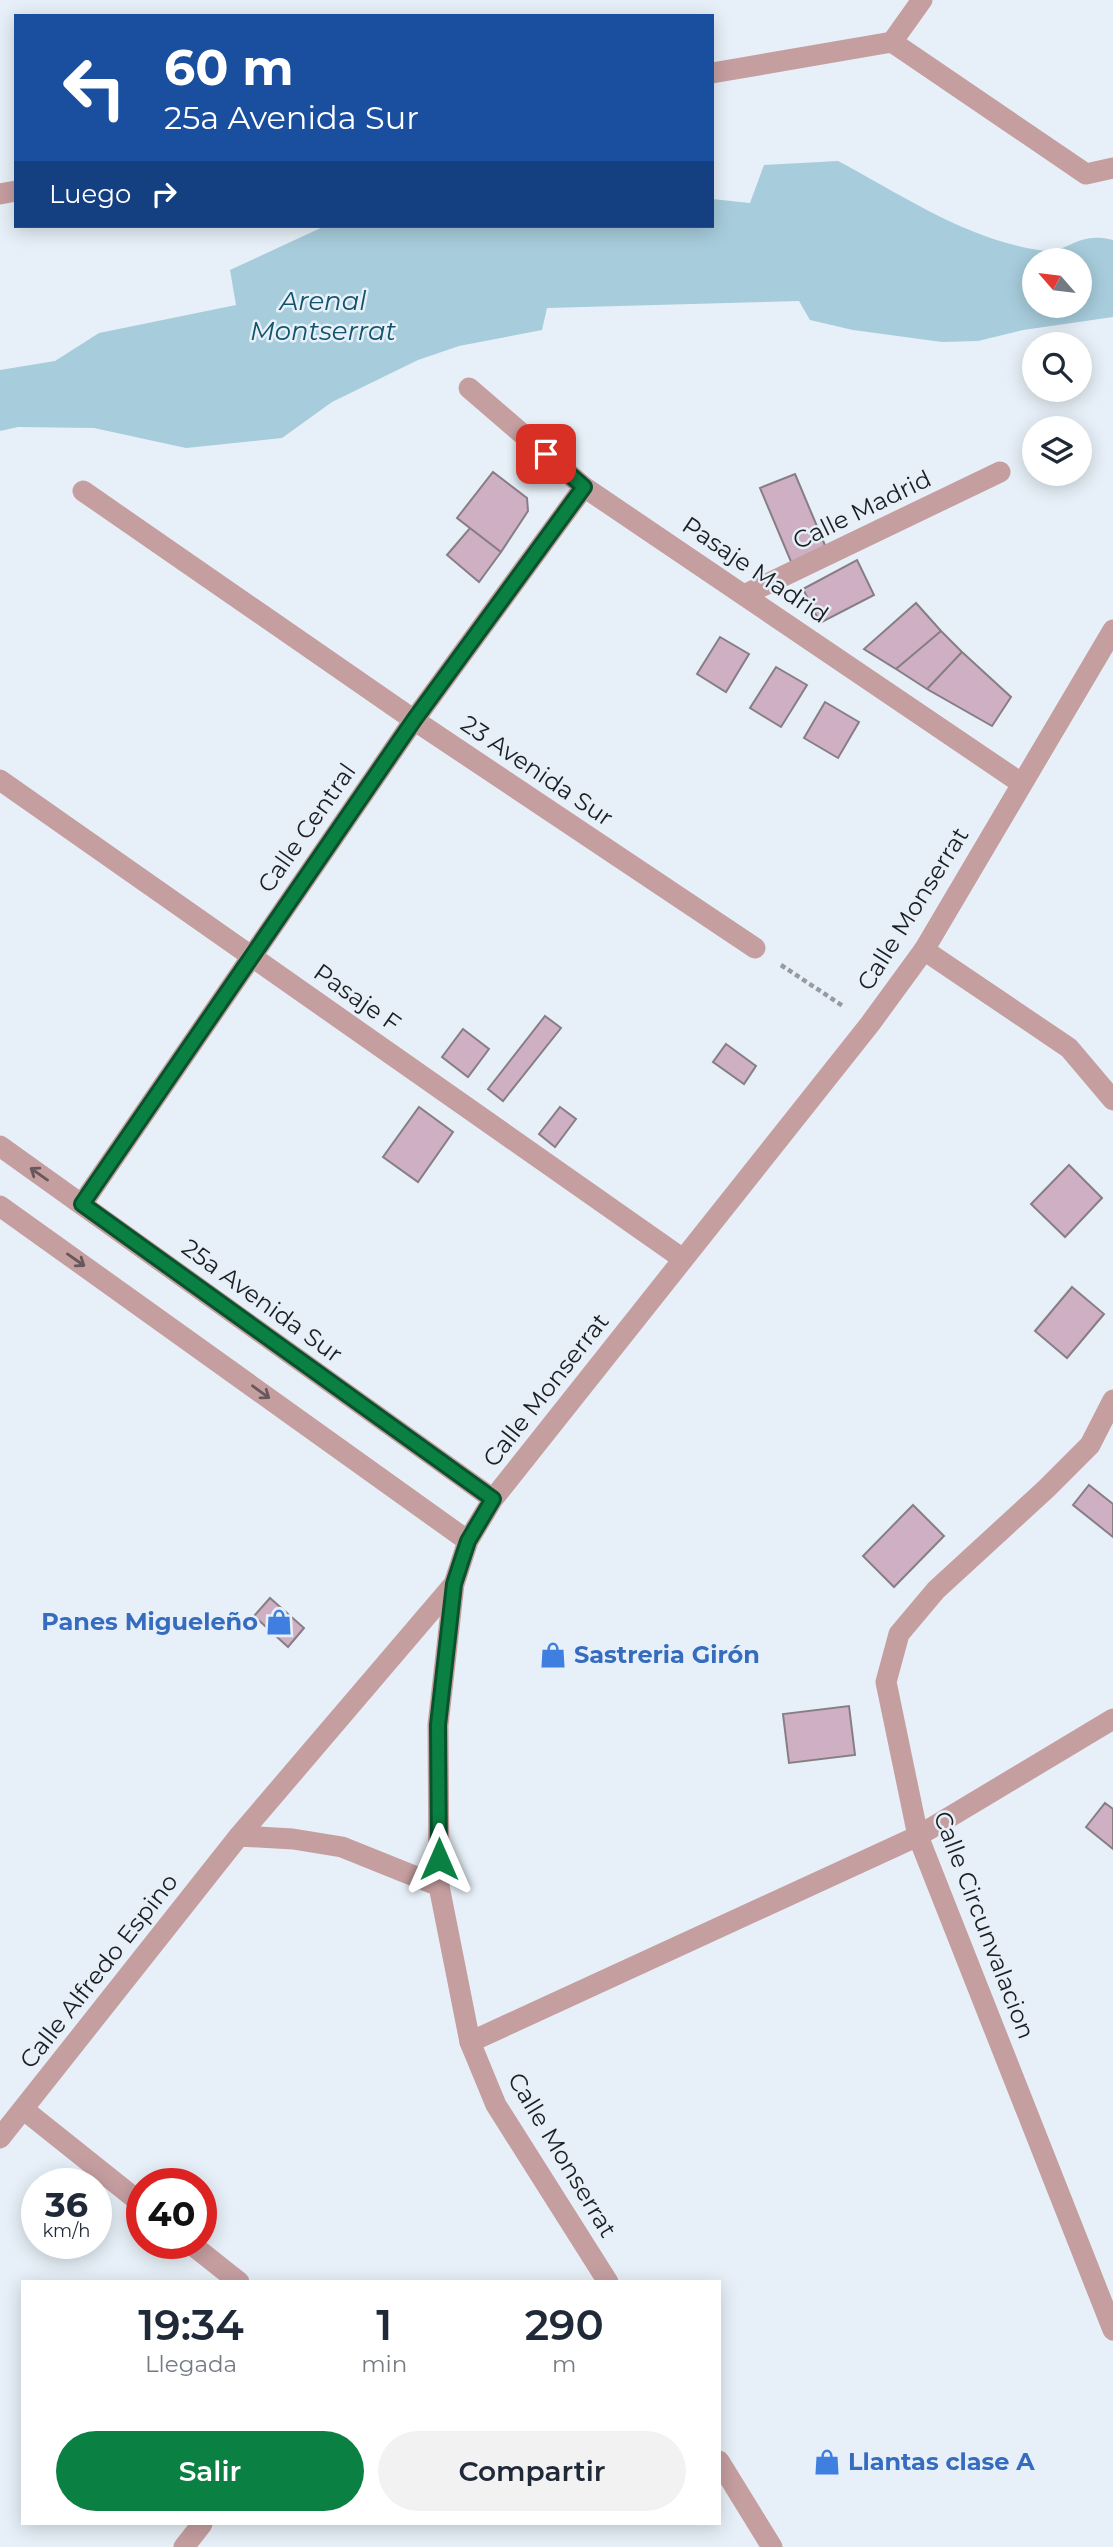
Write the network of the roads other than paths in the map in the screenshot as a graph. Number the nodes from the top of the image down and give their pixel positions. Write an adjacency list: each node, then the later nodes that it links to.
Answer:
1 (922, 0): 2 (street)
2 (892, 42): 3 (street); 4 (street)
3 (714, 73)
4 (1113, 168)
5 (469, 388): 7 (street, Pasaje Madrid)
6 (1000, 472): 9 (street, Calle Madrid)
7 (584, 487): 9 (street, Pasaje Madrid); 11 (street, Calle Central)
8 (83, 491): 11 (street, 23 Avenida Sur)
9 (746, 594): 13 (street, Pasaje Madrid)
10 (1113, 630): 13 (street, Calle Monserrat)
11 (414, 720): 14 (street, 23 Avenida Sur); 16 (street, Calle Central)
12 (0, 780): 16 (street, Pasaje F)
13 (1021, 783): 15 (street, Calle Monserrat)
14 (755, 948)
15 (924, 950): 17 (street); 21 (street, Calle Monserrat)
16 (250, 955): 19 (street, Calle Central); 21 (street, Pasaje F)
17 (1113, 1100)
18 (0, 1146): 19 (street, 25a Avenida Sur, one-way to 18)
19 (82, 1204): 23 (street, 25a Avenida Sur)
20 (0, 1206): 24 (street, one-way to 24)
21 (683, 1259): 23 (street, Calle Monserrat)
22 (1113, 1399): 28 (street, Calle Circunvalacion)
23 (493, 1499): 24 (street, Calle Monserrat)
24 (468, 1541): 25 (street, Calle Monserrat)
25 (454, 1584): 27 (street, Calle Alfredo Espino); 29 (street, Calle Monserrat)
26 (1113, 1719): 28 (street)
27 (239, 1836): 29 (street); 31 (street, Calle Alfredo Espino)
28 (918, 1836): 30 (street); 37 (street, Calle Circunvalacion)
29 (439, 1885): 30 (street, Calle Monserrat)
30 (470, 2042): 36 (street, Calle Monserrat)
31 (23, 2109): 32 (street, Calle Alfredo Espino); 33 (street)
32 (0, 2138)
33 (126, 2191)
34 (210, 2259): 35 (street)
35 (236, 2280)
36 (607, 2280)
37 (1113, 2330)
38 (721, 2464): 41 (street)
39 (201, 2525): 40 (street)
40 (184, 2547)
41 (772, 2547)

